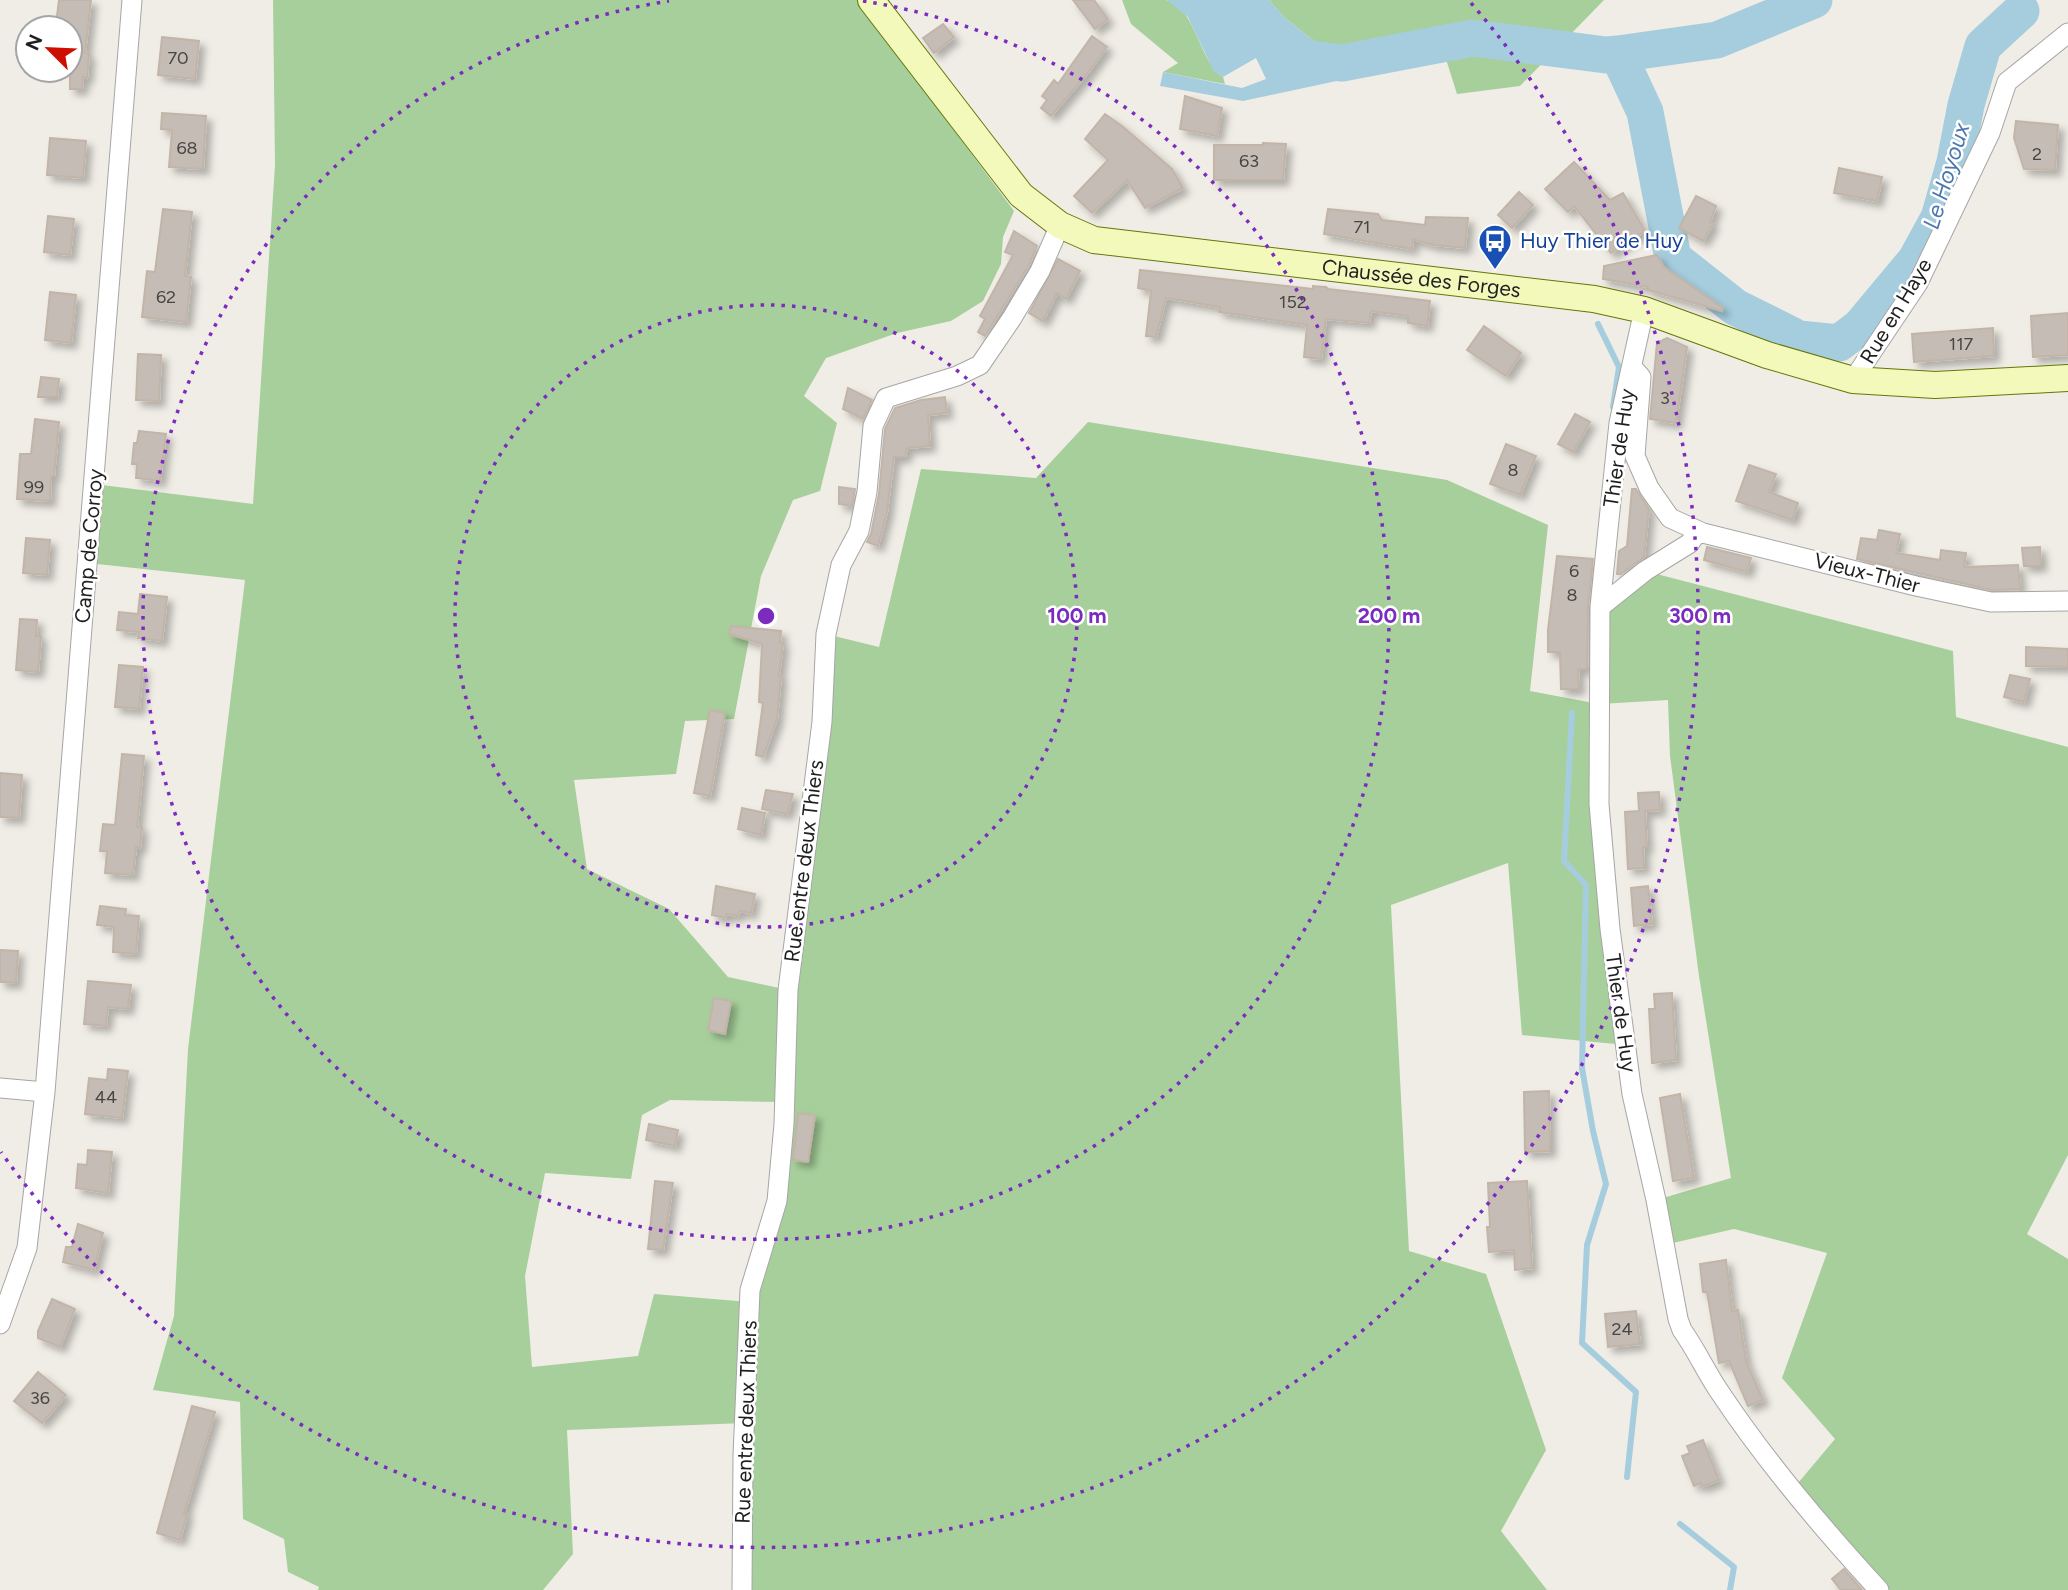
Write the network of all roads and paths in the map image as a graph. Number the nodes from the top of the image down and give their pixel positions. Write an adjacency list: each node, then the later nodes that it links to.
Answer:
1 (132, 0): 14 (street, Camp de Corroy)
2 (871, 0): 4 (main road, Chaussée des Forges)
3 (2068, 33): 8 (street, Rue en Haye)
4 (1060, 225): 5 (main road, Chaussée des Forges); 16 (street, Rue entre deux Thiers)
5 (1644, 310): 6 (street, Thier de Huy); 8 (main road, Chaussée des Forges)
6 (1631, 366): 9 (street, Thier de Huy); 12 (street, Thier de Huy)
7 (2068, 378): 8 (main road, Chaussée des Forges)
8 (1853, 380)
9 (1670, 518): 10 (street, Vieux-Thier)
10 (1703, 533): 11 (street, Vieux-Thier); 12 (street)
11 (2068, 601)
12 (1600, 607): 17 (street, Thier de Huy)
13 (0, 1088): 14 (street)
14 (45, 1092): 15 (street, Camp de Corroy)
15 (0, 1324)
16 (742, 1590)
17 (1880, 1590)

